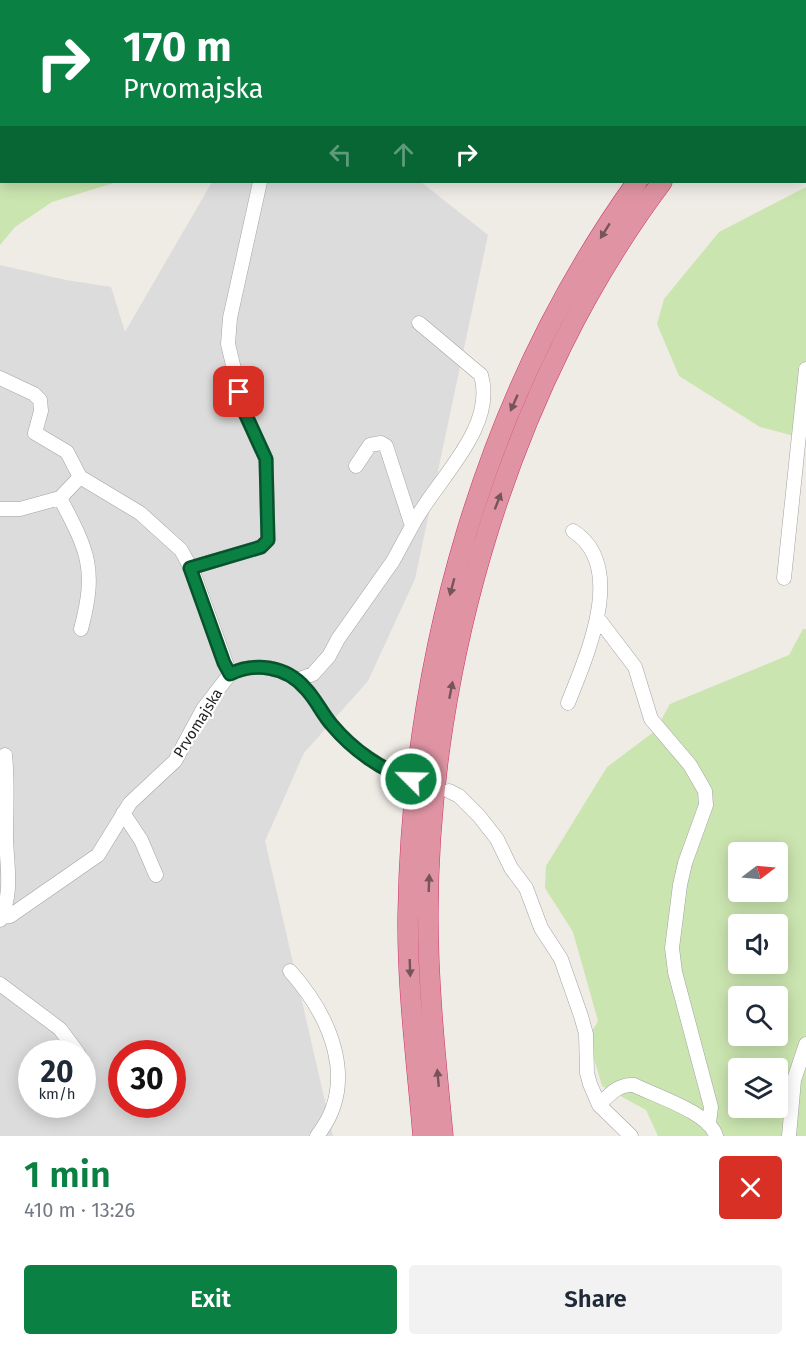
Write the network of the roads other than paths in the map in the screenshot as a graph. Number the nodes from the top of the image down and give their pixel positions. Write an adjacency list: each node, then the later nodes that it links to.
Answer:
1 (260, 183): 13 (street)
2 (636, 183): 35 (highway, one-way to 35)
3 (661, 183): 36 (highway, one-way to 3)
4 (419, 323): 11 (street)
5 (806, 369): 14 (street)
6 (0, 378): 8 (street, Prvomajska)
7 (356, 466): 11 (street)
8 (80, 477): 9 (street); 13 (street, Prvomajska)
9 (60, 498): 10 (street); 16 (street)
10 (0, 509)
11 (412, 526): 18 (street)
12 (573, 531): 15 (street)
13 (190, 568): 17 (street, Prvomajska)
14 (784, 578)
15 (597, 617): 19 (street); 33 (street)
16 (81, 629)
17 (230, 674): 18 (street); 24 (street, Prvomajska)
18 (297, 680): 21 (street)
19 (568, 703)
20 (5, 755): 25 (street)
21 (411, 779)
22 (449, 791): 32 (street)
23 (0, 806): 25 (street)
24 (123, 813): 26 (street); 27 (street, Prvomajska)
25 (6, 819): 27 (street)
26 (156, 875)
27 (0, 918)
28 (290, 971): 34 (street)
29 (0, 984): 30 (street)
30 (68, 1040)
31 (806, 1044): 38 (street)
32 (599, 1105): 33 (street); 37 (street)
33 (713, 1130)
34 (317, 1136)
35 (423, 1136)
36 (443, 1136)
37 (631, 1136)
38 (789, 1136)

